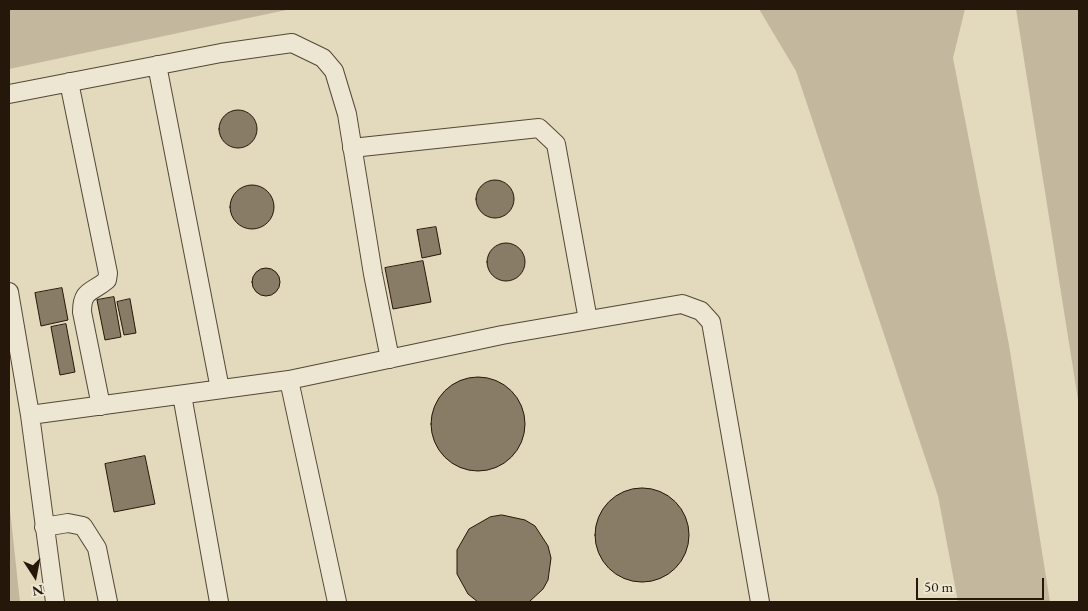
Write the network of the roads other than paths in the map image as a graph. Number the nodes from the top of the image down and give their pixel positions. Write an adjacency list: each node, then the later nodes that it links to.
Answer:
1 (157, 65): 2 (lane); 4 (lane); 9 (lane)
2 (69, 82): 3 (lane); 11 (lane)
3 (9, 94)
4 (352, 148): 6 (lane); 7 (lane)
5 (9, 292): 12 (lane)
6 (588, 320): 7 (lane); 18 (lane)
7 (390, 359): 8 (lane)
8 (289, 380): 9 (lane); 17 (lane)
9 (220, 389): 10 (lane)
10 (182, 394): 11 (lane); 16 (lane)
11 (101, 406): 12 (lane)
12 (30, 415): 13 (lane)
13 (44, 526): 14 (lane); 15 (lane)
14 (55, 602)
15 (108, 602)
16 (219, 602)
17 (337, 602)
18 (760, 602)

